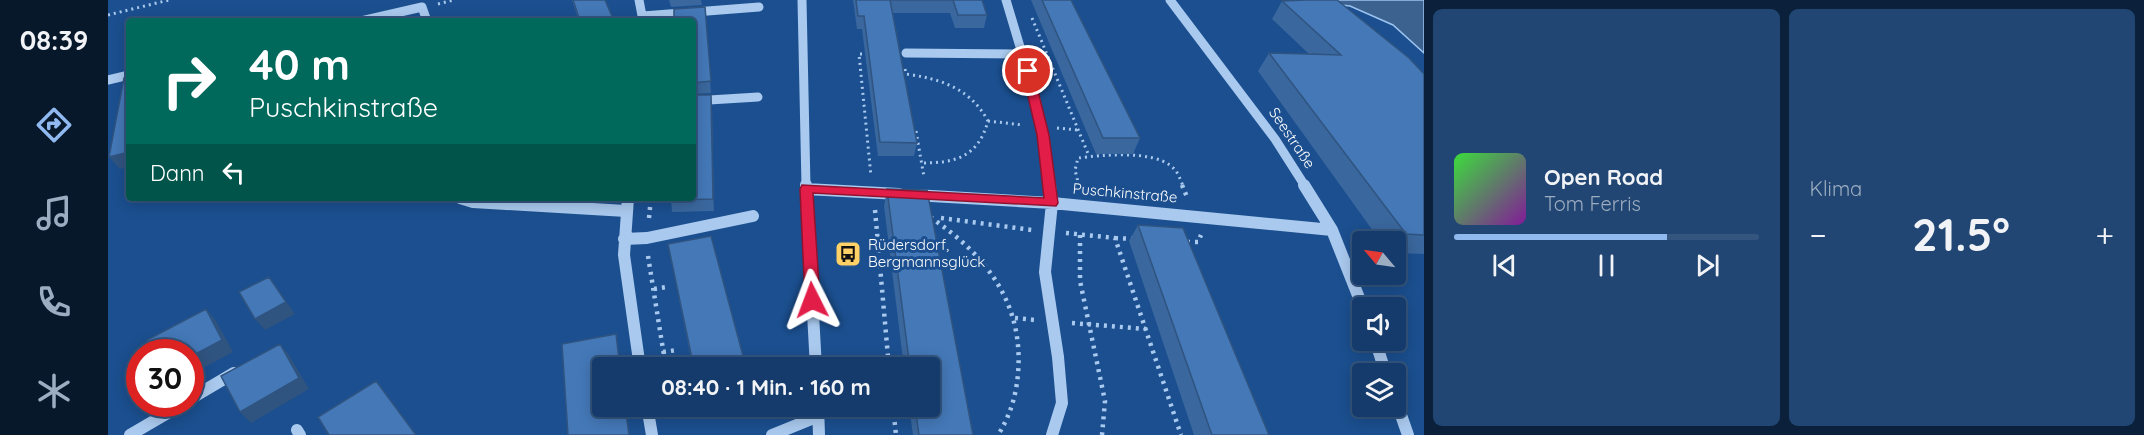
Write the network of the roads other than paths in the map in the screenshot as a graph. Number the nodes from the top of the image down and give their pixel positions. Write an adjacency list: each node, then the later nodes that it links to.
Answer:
1 (639, 0): 8 (street)
2 (802, 0): 16 (street)
3 (1006, 0): 11 (street)
4 (1170, 0): 22 (street, Seestraße)
5 (759, 7): 9 (street)
6 (374, 18): 7 (street)
7 (426, 18)
8 (643, 18)
9 (653, 18)
10 (906, 53): 11 (street)
11 (1024, 54): 19 (street)
12 (126, 76): 13 (street)
13 (108, 80)
14 (758, 97): 15 (street)
15 (696, 101)
16 (806, 189): 19 (street, Puschkinstraße); 26 (street)
17 (470, 201): 20 (street)
18 (628, 201): 20 (street)
19 (1052, 203): 22 (street, Puschkinstraße); 38 (street)
20 (626, 211): 23 (street)
21 (753, 216): 23 (street)
22 (1332, 230): 24 (street, Seestraße)
23 (624, 240): 25 (street)
24 (1359, 297)
25 (638, 357)
26 (815, 357)
27 (249, 365): 28 (street)
28 (204, 391)
29 (161, 417): 34 (street)
30 (649, 417): 35 (street)
31 (806, 417): 36 (street)
32 (818, 417): 37 (street)
33 (1402, 417): 39 (street)
34 (130, 435)
35 (652, 435)
36 (772, 435)
37 (819, 435)
38 (1052, 435)
39 (1408, 435)

